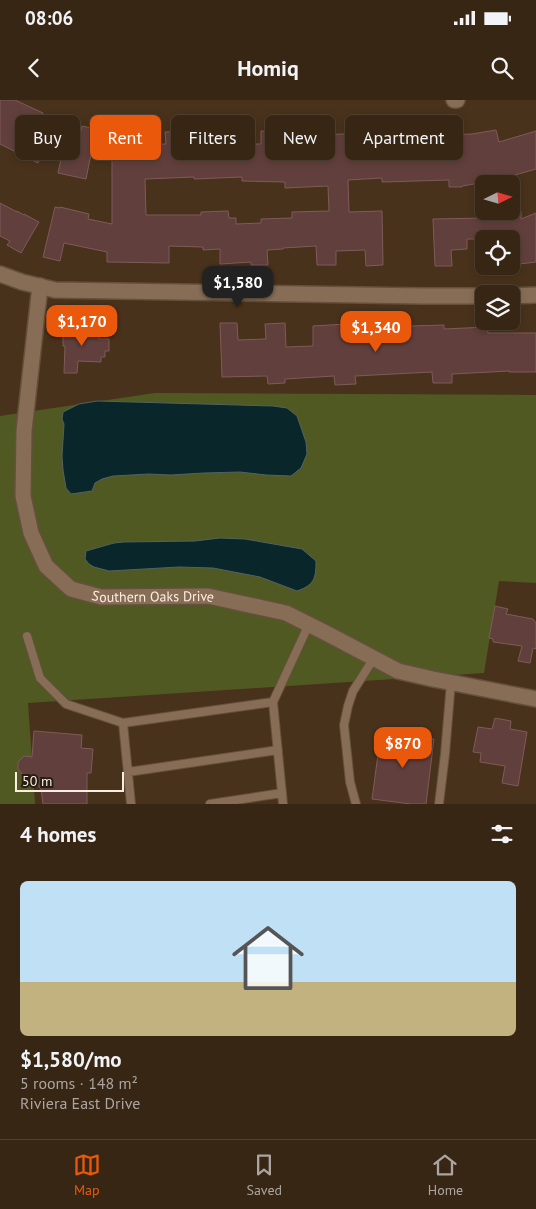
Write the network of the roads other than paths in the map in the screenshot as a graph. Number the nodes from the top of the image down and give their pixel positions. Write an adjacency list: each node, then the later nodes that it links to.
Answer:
1 (0, 274): 2 (street)
2 (40, 286): 4 (street); 6 (street, Southern Oaks Drive)
3 (536, 295): 5 (street)
4 (475, 296)
5 (520, 296)
6 (309, 624): 8 (street, Southern Oaks Drive); 11 (lane)
7 (27, 636): 12 (lane)
8 (374, 658): 9 (street, Southern Oaks Drive); 19 (lane)
9 (451, 682): 10 (street, Southern Oaks Drive); 20 (lane)
10 (536, 699)
11 (273, 702): 12 (lane); 13 (lane)
12 (123, 723): 14 (lane)
13 (278, 750): 14 (lane); 15 (lane)
14 (128, 772): 16 (lane)
15 (282, 793): 17 (lane); 18 (lane)
16 (131, 804)
17 (210, 804)
18 (283, 804)
19 (356, 804)
20 (438, 804)

